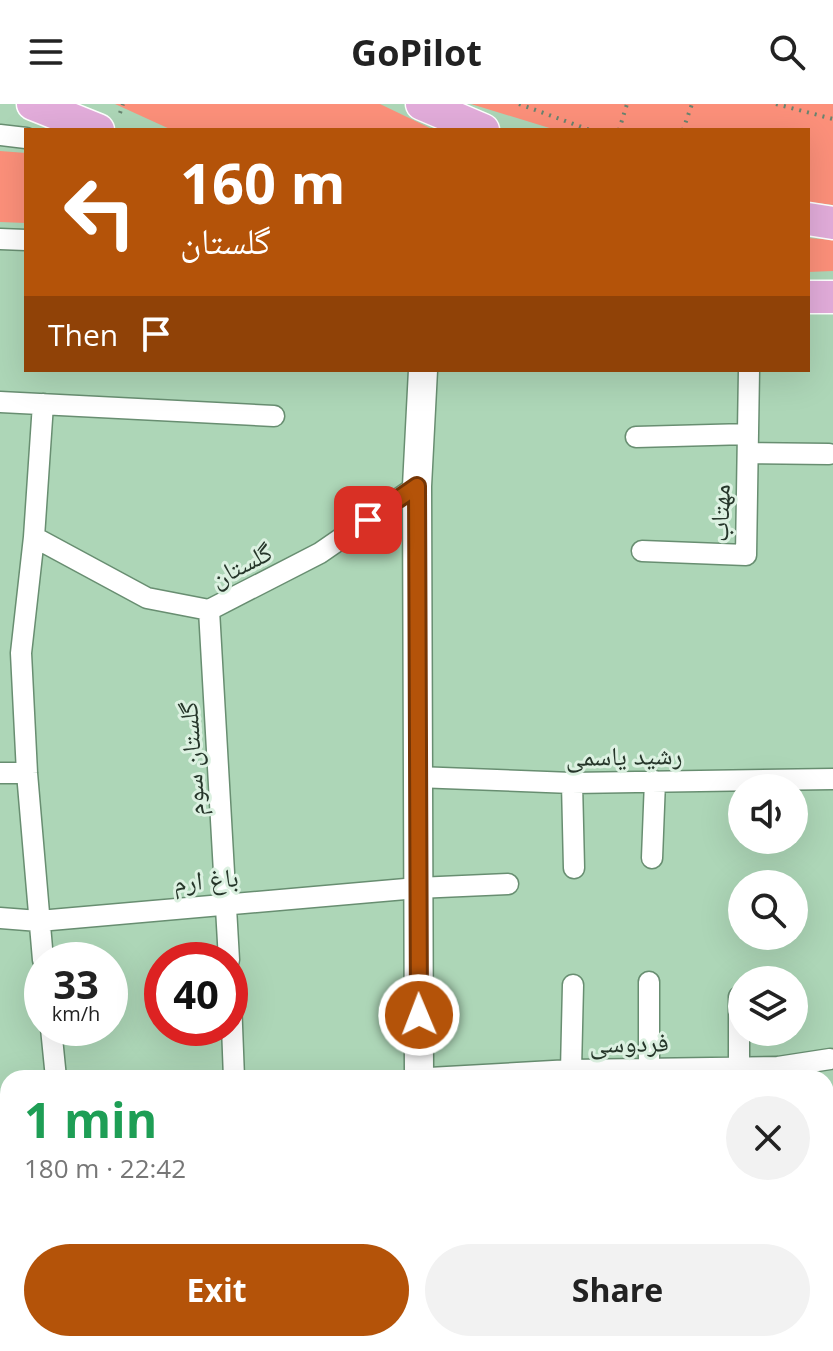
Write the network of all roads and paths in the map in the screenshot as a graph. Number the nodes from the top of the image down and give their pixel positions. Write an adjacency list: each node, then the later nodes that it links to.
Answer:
1 (33, 104): 8 (main road)
2 (422, 104): 9 (main road)
3 (519, 104): 10 (path)
4 (627, 104): 11 (path)
5 (692, 104): 12 (path)
6 (776, 104): 7 (path)
7 (833, 119)
8 (93, 128)
9 (478, 128)
10 (585, 128)
11 (620, 128)
12 (684, 128)
13 (0, 135): 14 (street)
14 (24, 138)
15 (810, 219): 16 (main road)
16 (833, 223)
17 (0, 239): 18 (street)
18 (24, 240)
19 (810, 297): 20 (main road)
20 (833, 297)
21 (423, 372): 29 (street)
22 (749, 372): 27 (street, مهتاب)
23 (0, 402): 24 (street)
24 (43, 404): 25 (street); 30 (street)
25 (274, 416)
26 (636, 437): 27 (street)
27 (748, 444): 28 (street); 31 (street, مهتاب)
28 (829, 454)
29 (417, 486): 32 (street, گلستان); 35 (street)
30 (34, 537): 32 (street, گلستان); 34 (street)
31 (642, 551)
32 (209, 610): 43 (street, گلستان سوم)
33 (0, 773): 34 (street)
34 (27, 773): 45 (street)
35 (416, 777): 38 (street, رشید یاسمی); 42 (street)
36 (833, 779): 37 (street, رشید یاسمی)
37 (655, 781): 38 (street, رشید یاسمی); 39 (street)
38 (572, 783): 40 (street)
39 (652, 858)
40 (574, 868)
41 (508, 884): 42 (street, باغ ارم)
42 (417, 888): 43 (street, باغ ارم); 58 (street)
43 (227, 904): 45 (street, باغ ارم); 47 (street, گلستان سوم)
44 (0, 918): 45 (street, باغ ارم)
45 (39, 921): 46 (street)
46 (41, 942)
47 (228, 942)
48 (649, 982): 55 (street)
49 (573, 985): 59 (street)
50 (53, 1046): 56 (street)
51 (233, 1046): 57 (street)
52 (739, 1046): 54 (street)
53 (830, 1059): 61 (street, فردوسی)
54 (739, 1068): 55 (street, فردوسی); 60 (street, فردوسی)
55 (649, 1069): 59 (street, فردوسی)
56 (55, 1070)
57 (234, 1070)
58 (419, 1070)
59 (571, 1070)
60 (759, 1070)
61 (787, 1070)

